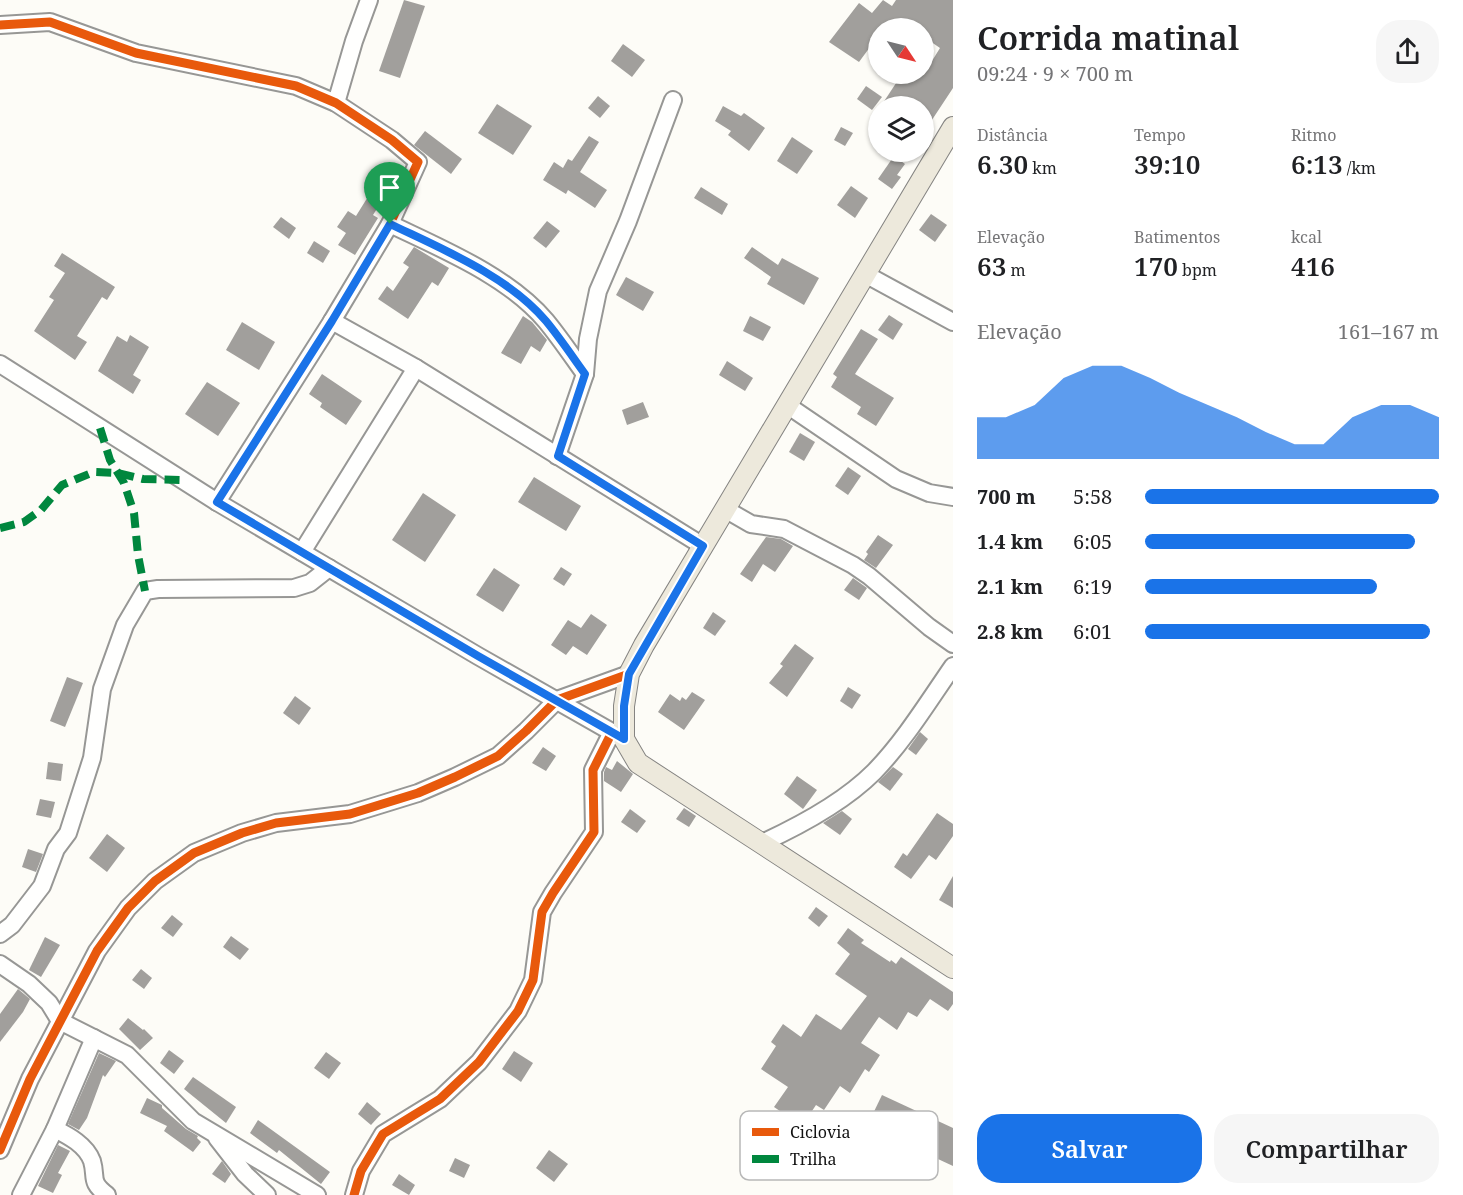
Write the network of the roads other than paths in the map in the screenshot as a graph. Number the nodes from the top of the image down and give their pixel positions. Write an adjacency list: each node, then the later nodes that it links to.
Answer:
1 (369, 0): 4 (street)
2 (0, 25): 4 (street)
3 (674, 100): 12 (street)
4 (336, 103): 6 (street)
5 (953, 127): 7 (main road)
6 (390, 224): 8 (street); 12 (street)
7 (865, 274): 9 (street); 13 (main road)
8 (332, 321): 11 (street); 16 (street)
9 (953, 322)
10 (0, 364): 16 (street)
11 (416, 368): 14 (street); 19 (street)
12 (585, 374): 14 (street)
13 (787, 405): 15 (street); 17 (main road)
14 (558, 456): 18 (street)
15 (953, 496)
16 (217, 502): 19 (street)
17 (725, 509): 18 (main road); 21 (street)
18 (703, 546): 23 (main road)
19 (302, 552): 20 (street)
20 (329, 568): 24 (street); 27 (street)
21 (953, 644)
22 (953, 666): 26 (street)
23 (629, 674): 24 (street); 25 (main road)
24 (557, 700): 25 (street); 30 (street)
25 (618, 736): 26 (main road); 39 (street)
26 (762, 843): 29 (main road)
27 (0, 934)
28 (0, 964): 30 (street)
29 (953, 968)
30 (60, 1021): 31 (street); 34 (street)
31 (94, 1038): 32 (street); 33 (street)
32 (55, 1129): 35 (street); 36 (street)
33 (211, 1130): 37 (street); 38 (street)
34 (0, 1150)
35 (21, 1195)
36 (107, 1195)
37 (267, 1195)
38 (317, 1195)
39 (354, 1195)

